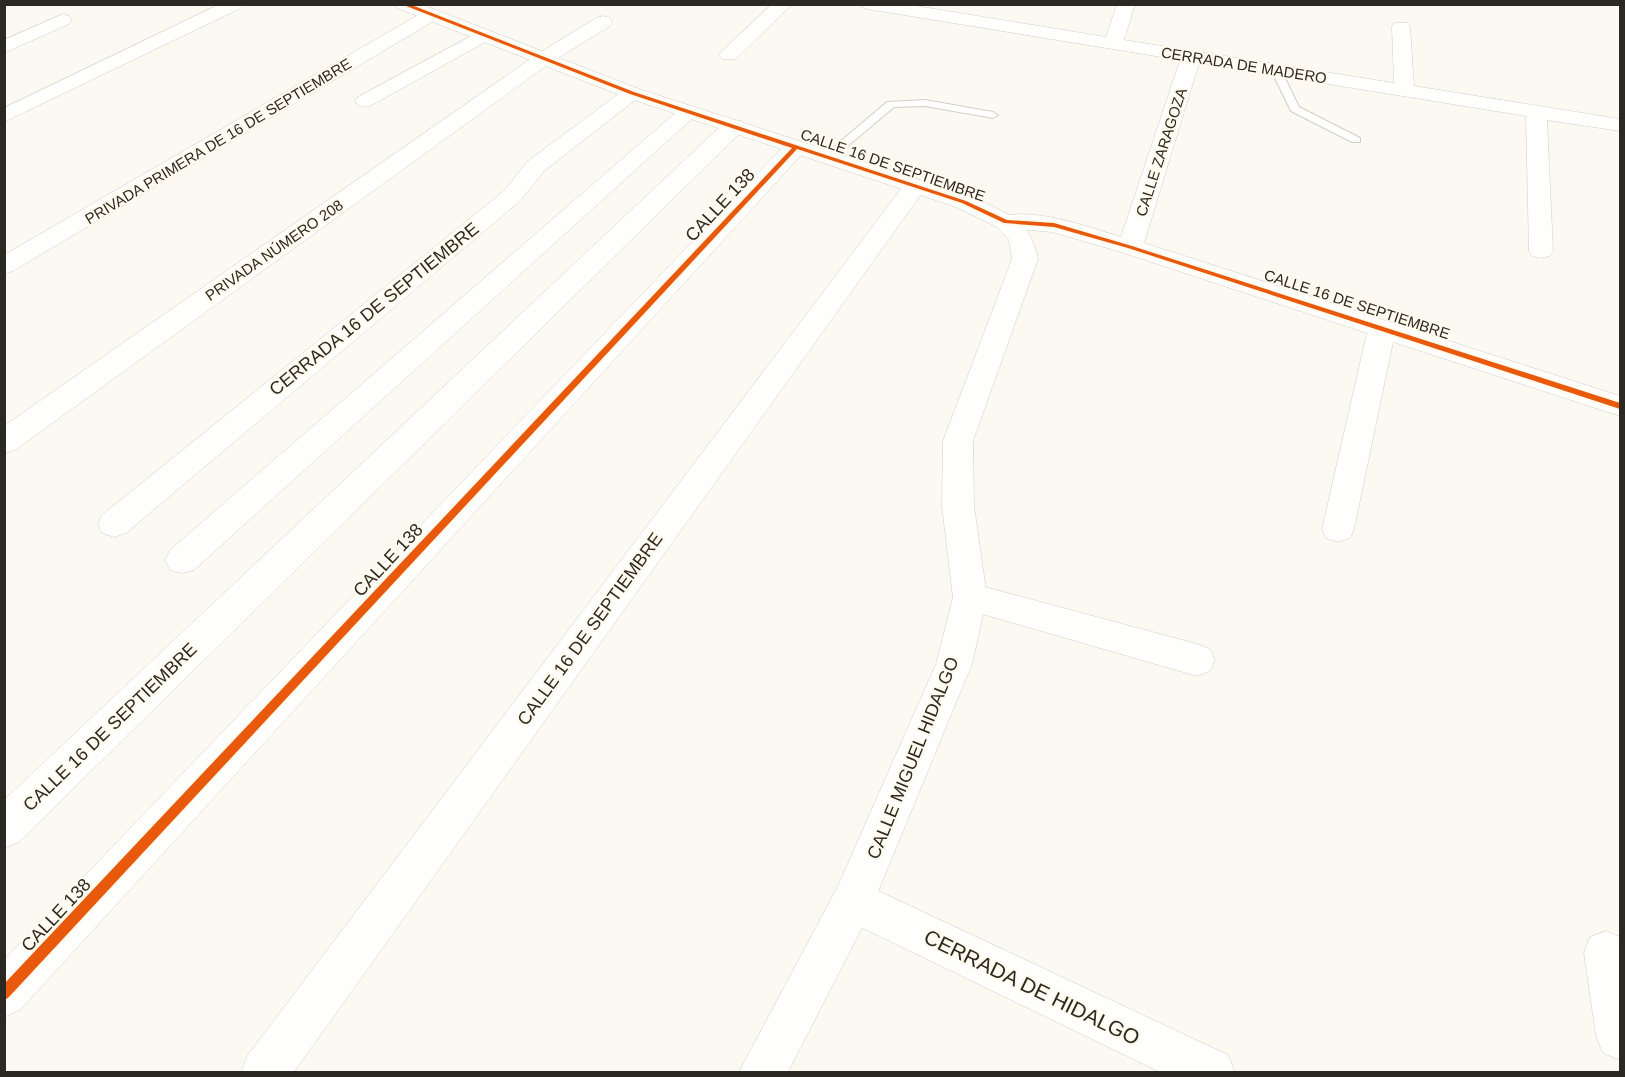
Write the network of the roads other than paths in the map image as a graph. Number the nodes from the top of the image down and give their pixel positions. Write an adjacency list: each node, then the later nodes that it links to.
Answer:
1 (235, 4): 23 (street)
2 (403, 4): 6 (street, CALLE 16 DE SEPTIEMBRE)
3 (783, 4): 13 (street)
4 (867, 4): 11 (street, CERRADA DE MADERO)
5 (1126, 4): 11 (street)
6 (431, 15): 10 (street, CALLE 16 DE SEPTIEMBRE); 33 (street, PRIVADA PRIMERA DE 16 DE SEPTIEMBRE)
7 (63, 20): 12 (street)
8 (603, 22): 15 (street, PRIVADA NÚMERO 208)
9 (1401, 27): 17 (street)
10 (482, 36): 15 (street, CALLE 16 DE SEPTIEMBRE); 19 (street)
11 (1113, 43): 14 (street, CERRADA DE MADERO)
12 (4, 47)
13 (729, 55)
14 (1191, 57): 16 (street, CERRADA DE MADERO); 31 (street, CALLE ZARAGOZA)
15 (543, 59): 18 (street, CALLE 16 DE SEPTIEMBRE); 36 (street, PRIVADA NÚMERO 208)
16 (1276, 70): 17 (street, CERRADA DE MADERO); 26 (lane)
17 (1404, 91): 21 (street, CERRADA DE MADERO)
18 (632, 93): 20 (street, CALLE 16 DE SEPTIEMBRE); 37 (street, CERRADA 16 DE SEPTIEMBRE)
19 (365, 101)
20 (688, 112): 25 (street, CALLE 16 DE SEPTIEMBRE); 39 (street)
21 (1536, 113): 24 (street, CERRADA DE MADERO); 32 (street)
22 (993, 115): 28 (lane)
23 (4, 116)
24 (1620, 125)
25 (734, 126): 27 (street, CALLE 16 DE SEPTIEMBRE); 42 (street, CALLE 16 DE SEPTIEMBRE)
26 (1356, 140)
27 (795, 148): 28 (street, CALLE 16 DE SEPTIEMBRE); 45 (street, CALLE 138)
28 (827, 158): 29 (street, CALLE 16 DE SEPTIEMBRE)
29 (915, 186): 30 (street, CALLE 16 DE SEPTIEMBRE); 47 (street, CALLE 16 DE SEPTIEMBRE)
30 (1006, 222): 31 (street, CALLE 16 DE SEPTIEMBRE); 40 (street, CALLE MIGUEL HIDALGO)
31 (1130, 247): 34 (street, CALLE 16 DE SEPTIEMBRE)
32 (1541, 251)
33 (4, 266)
34 (1382, 328): 35 (street, CALLE 16 DE SEPTIEMBRE); 38 (street)
35 (1620, 406)
36 (4, 442)
37 (114, 524)
38 (1338, 529)
39 (182, 560)
40 (970, 597): 41 (street); 43 (street, CALLE MIGUEL HIDALGO)
41 (1197, 660)
42 (4, 828)
43 (853, 901): 48 (street, CALLE MIGUEL HIDALGO); 49 (street, CERRADA DE HIDALGO)
44 (1606, 953): 46 (street)
45 (4, 994)
46 (1620, 1036)
47 (265, 1072)
48 (763, 1072)
49 (1212, 1072)

